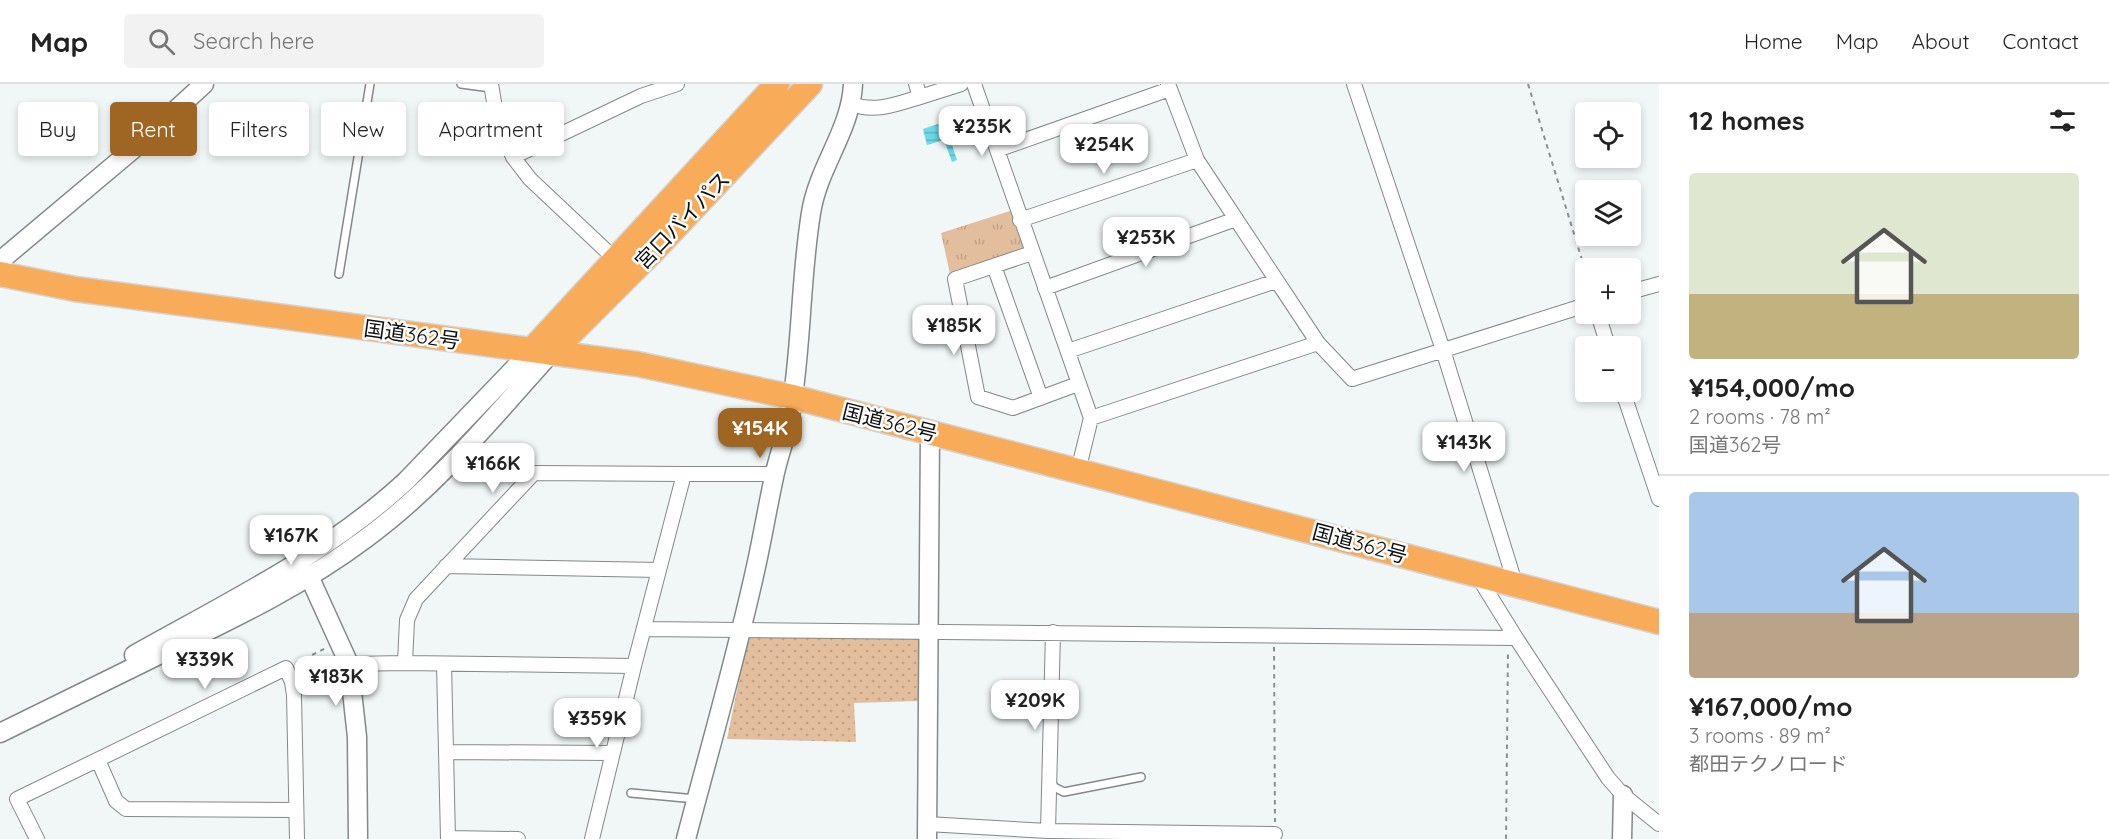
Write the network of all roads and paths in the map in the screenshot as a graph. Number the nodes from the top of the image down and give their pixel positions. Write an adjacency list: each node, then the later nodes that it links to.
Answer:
1 (204, 84): 23 (street)
2 (370, 84): 28 (lane)
3 (461, 84): 12 (lane)
4 (677, 84): 14 (street)
5 (777, 84): 25 (highway, 宮口バイパス)
6 (810, 84): 37 (highway, 宮口バイパス)
7 (853, 84): 16 (street)
8 (961, 84): 15 (street)
9 (974, 84): 17 (street)
10 (1354, 84): 35 (street)
11 (1528, 84): 24 (path)
12 (491, 86): 18 (street)
13 (1169, 87): 17 (street); 19 (street)
14 (642, 90): 18 (street)
15 (918, 90): 16 (street)
16 (852, 104): 39 (street)
17 (997, 150): 21 (street)
18 (513, 158): 25 (street)
19 (1197, 160): 20 (street); 21 (street)
20 (1236, 219): 29 (street); 31 (street)
21 (1020, 220): 22 (street)
22 (1032, 252): 26 (street); 31 (street)
23 (6, 256)
24 (1581, 258)
25 (615, 259): 37 (highway, 宮口バイパス)
26 (994, 266): 40 (street); 40 (street)
27 (0, 274): 37 (highway, 国道362号)
28 (339, 274)
29 (1276, 281): 34 (street); 36 (street)
30 (1659, 284): 32 (street)
31 (1045, 288): 36 (street)
32 (1641, 289)
33 (1575, 308): 35 (street)
34 (1318, 343): 35 (street); 42 (street)
35 (1443, 350): 52 (street)
36 (1068, 351): 38 (street)
37 (541, 352): 39 (highway, 国道362号); 51 (street); 66 (street)
38 (1078, 384): 40 (street); 42 (street)
39 (793, 397): 43 (highway, 国道362号); 46 (street)
40 (1041, 398)
41 (1626, 402): 47 (street)
42 (1091, 418): 44 (street)
43 (930, 432): 44 (highway, 国道362号); 56 (street)
44 (1078, 471): 50 (highway, 国道362号)
45 (684, 474): 46 (street); 48 (street); 49 (street)
46 (775, 474): 55 (street)
47 (1659, 499)
48 (446, 566): 49 (street); 61 (street)
49 (659, 570): 54 (street)
50 (1476, 573): 52 (highway, 国道362号); 59 (street)
51 (309, 576): 60 (street); 67 (street)
52 (1516, 586): 53 (highway, 国道362号)
53 (1659, 622)
54 (645, 629): 55 (street); 64 (street)
55 (741, 630): 56 (street); 75 (street)
56 (928, 632): 57 (street); 78 (street)
57 (1053, 632): 58 (street); 71 (street)
58 (1274, 636): 59 (street); 80 (path)
59 (1512, 638): 74 (street); 88 (path)
60 (339, 641): 62 (street); 65 (path)
61 (405, 663): 62 (street); 63 (street)
62 (349, 664): 84 (street)
63 (444, 664): 64 (street); 68 (street)
64 (634, 666): 69 (street)
65 (286, 668): 70 (street); 76 (street)
66 (0, 720)
67 (0, 733)
68 (446, 752): 69 (street); 81 (street)
69 (613, 753): 86 (street)
70 (98, 760): 76 (street); 82 (street)
71 (1049, 773): 72 (lane); 79 (street)
72 (1141, 777)
73 (631, 793): 75 (lane)
74 (1623, 795): 77 (street); 89 (street)
75 (696, 800): 87 (street)
76 (296, 810): 83 (street)
77 (1659, 824)
78 (927, 831): 79 (street)
79 (1048, 831): 80 (street)
80 (1275, 834)
81 (448, 838): 85 (street)
82 (37, 839)
83 (297, 839)
84 (358, 839)
85 (518, 839)
86 (592, 839)
87 (686, 839)
88 (1506, 839)
89 (1622, 839)

